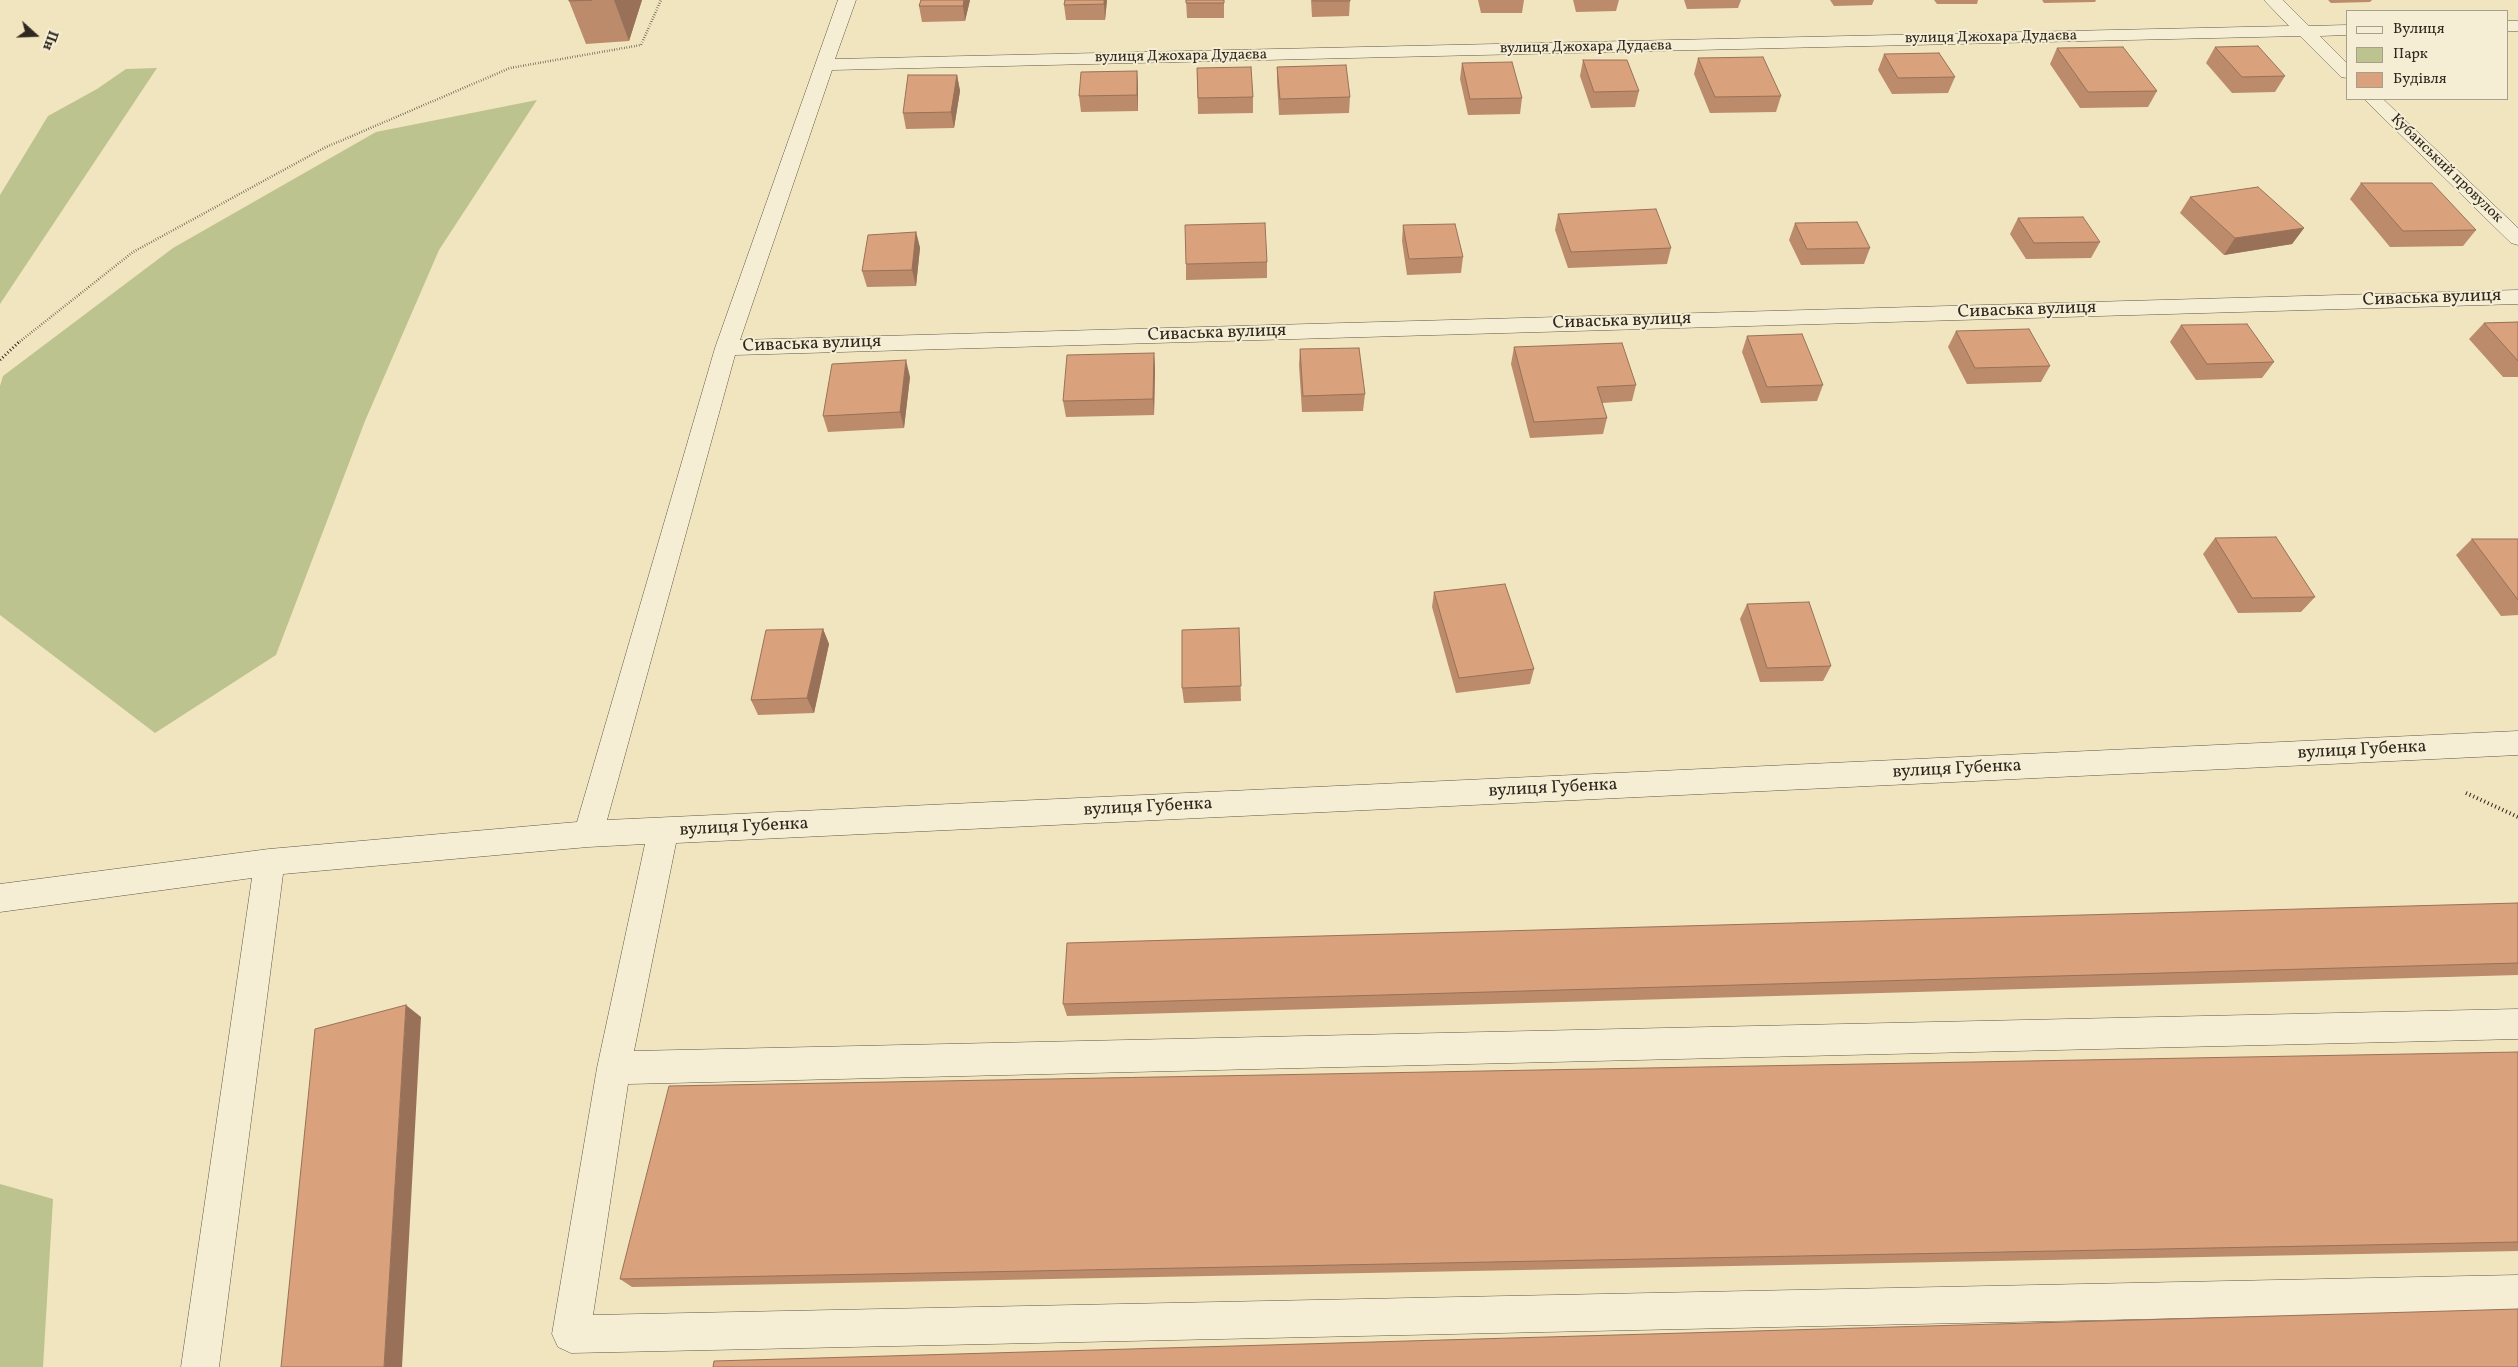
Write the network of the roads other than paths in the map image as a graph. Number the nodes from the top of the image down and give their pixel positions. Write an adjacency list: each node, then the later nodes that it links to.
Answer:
1 (846, 0): 5 (street)
2 (2273, 0): 4 (street)
3 (2346, 30): 4 (street, вулиця Джохара Дудаєва)
4 (2303, 31): 5 (street, вулиця Джохара Дудаєва); 6 (street)
5 (825, 65): 10 (street)
6 (2346, 72)
7 (2374, 100): 8 (street, Кубанський провулок)
8 (2518, 239)
9 (2518, 297): 10 (street, Сиваська вулиця)
10 (726, 348): 13 (street)
11 (2518, 743): 12 (street, вулиця Губенка)
12 (663, 831): 13 (street, вулиця Губенка); 17 (street)
13 (588, 834): 14 (street, вулиця Губенка)
14 (269, 862): 15 (street, вулиця Губенка); 19 (street)
15 (0, 898)
16 (2518, 1024): 17 (street)
17 (614, 1068): 18 (street)
18 (2518, 1293)
19 (200, 1367)

